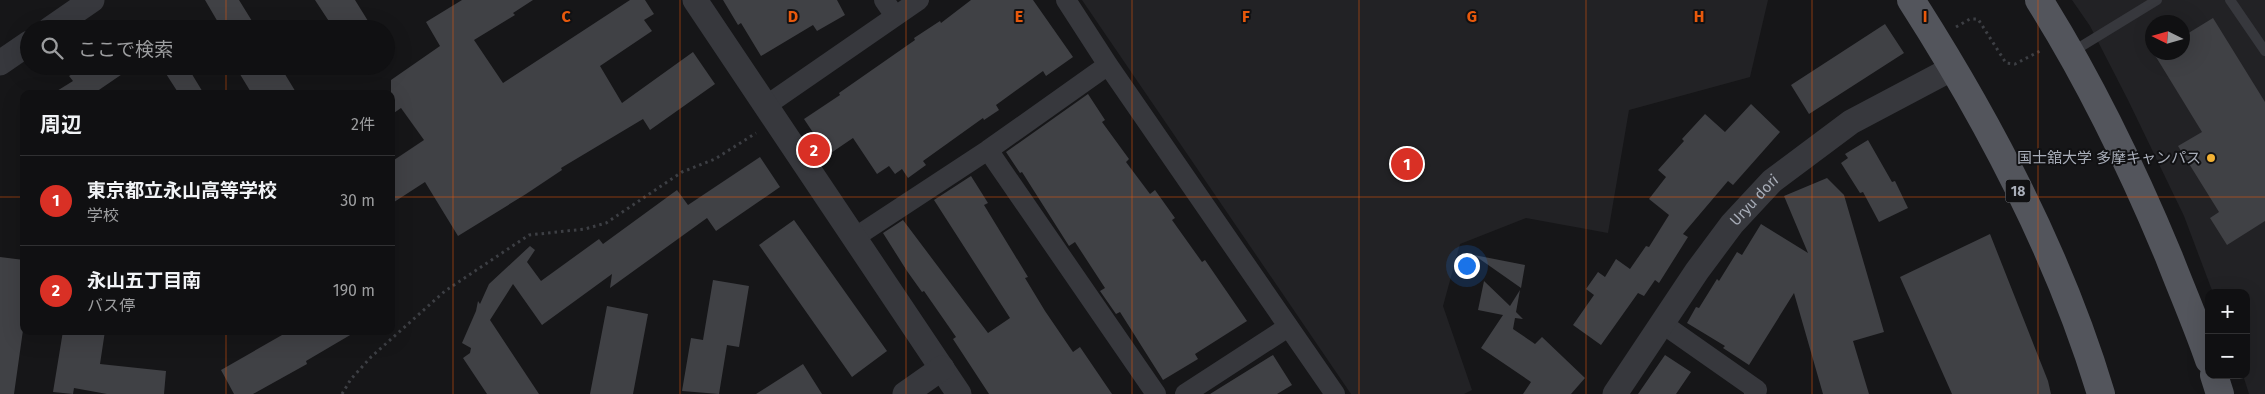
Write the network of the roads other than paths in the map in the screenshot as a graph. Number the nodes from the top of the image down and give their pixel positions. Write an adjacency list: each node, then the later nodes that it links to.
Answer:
1 (92, 0): 10 (street)
2 (695, 0): 17 (street)
3 (918, 0): 9 (street)
4 (1066, 0): 15 (street)
5 (1911, 0): 16 (main road, 18)
6 (2038, 0): 12 (main road)
7 (2157, 0): 12 (lane)
8 (2230, 0): 13 (lane)
9 (889, 8): 17 (street)
10 (63, 20)
11 (20, 49): 14 (street)
12 (2059, 50): 22 (main road)
13 (2265, 51)
14 (0, 63)
15 (1108, 65): 18 (street); 21 (street)
16 (1953, 68): 20 (street, Uryu dori); 32 (main road, 18)
17 (767, 105): 19 (street)
18 (988, 150): 19 (street); 28 (street)
19 (854, 238): 23 (street)
20 (1663, 324): 25 (street); 31 (street, Uryu dori)
21 (1288, 327): 29 (street); 30 (street)
22 (2205, 350)
23 (942, 368): 26 (street); 27 (street)
24 (2215, 379): 33 (main road)
25 (1756, 392)
26 (905, 394)
27 (959, 394)
28 (1156, 394)
29 (1185, 394)
30 (1336, 394)
31 (1615, 394)
32 (2101, 394)
33 (2220, 394)

